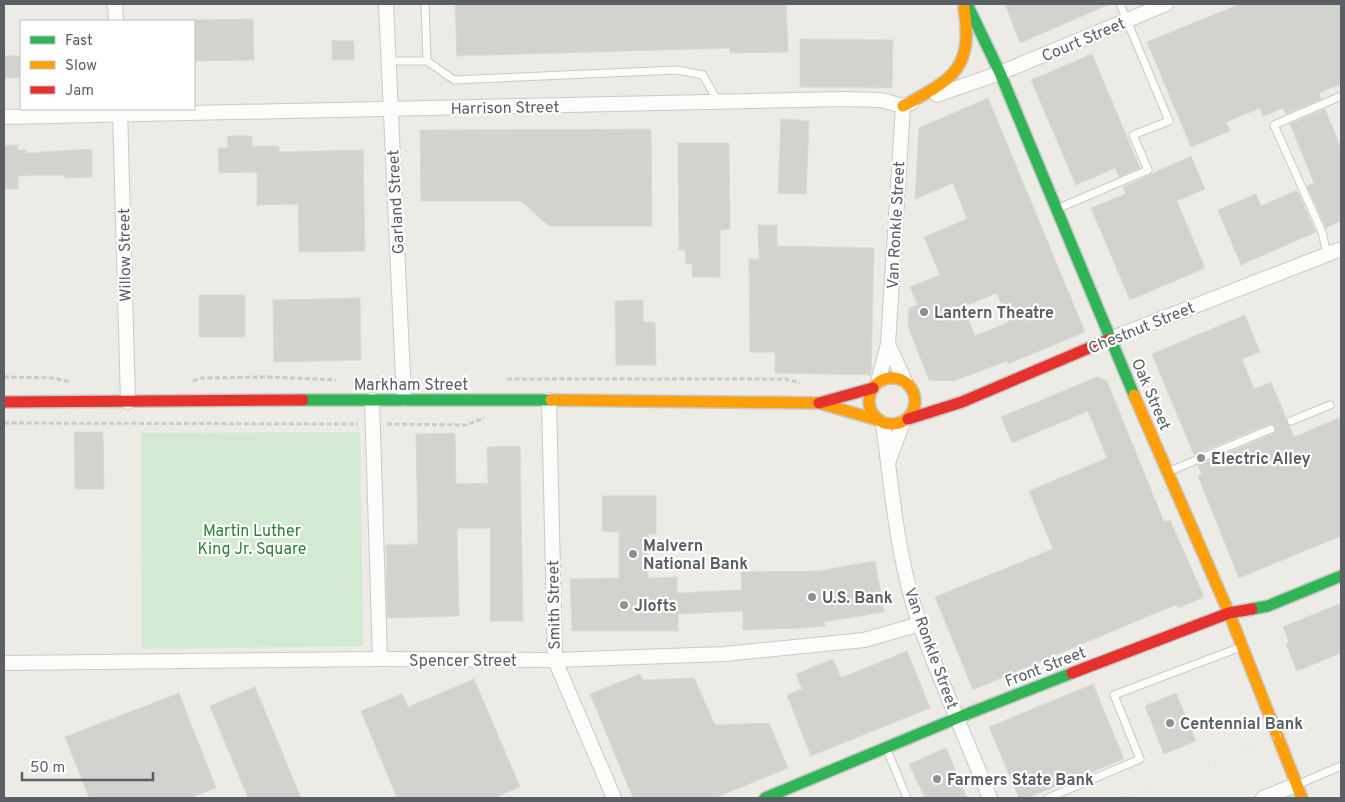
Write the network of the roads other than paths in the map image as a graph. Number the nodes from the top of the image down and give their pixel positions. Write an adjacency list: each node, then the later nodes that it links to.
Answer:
1 (115, 4): 7 (street)
2 (386, 4): 9 (street, Garland Street)
3 (425, 4): 10 (lane)
4 (965, 4): 11 (street, Oak Street); 14 (street, Oak Street)
5 (1120, 4): 8 (lane)
6 (1166, 4): 8 (street, Court Street)
7 (116, 20)
8 (1126, 20): 11 (street, Court Street); 18 (lane)
9 (388, 61): 10 (lane); 15 (street, Garland Street)
10 (427, 61): 13 (lane)
11 (1000, 73): 14 (street); 18 (street, Oak Street)
12 (1341, 96): 20 (lane)
13 (718, 103): 14 (street, Harrison Street); 15 (street, Harrison Street)
14 (903, 106): 22 (street, Van Ronkle Street)
15 (391, 109): 16 (street, Harrison Street); 25 (street, Garland Street)
16 (121, 112): 17 (street, Harrison Street); 29 (street, Willow Street)
17 (4, 117)
18 (1056, 209): 21 (street, Oak Street)
19 (1341, 249): 20 (street, Chestnut Street)
20 (1327, 254): 21 (street, Chestnut Street)
21 (1110, 339): 30 (street, Chestnut Street); 38 (street, Oak Street)
22 (888, 344): 23 (street, Van Ronkle Street); 24 (street, Van Ronkle Street)
23 (908, 384): 24 (street); 30 (street); 33 (street)
24 (875, 385): 31 (street, Markham Street); 34 (street)
25 (404, 399): 26 (street, Markham Street); 27 (street, Markham Street)
26 (372, 400): 29 (street, Markham Street); 43 (street)
27 (549, 400): 31 (street, Markham Street); 44 (street, Smith Street)
28 (4, 402): 29 (street, Markham Street)
29 (128, 402)
30 (934, 402): 33 (street, Chestnut Street)
31 (819, 403): 34 (street, Markham Street)
32 (1330, 405): 35 (lane)
33 (905, 420): 34 (street); 37 (street, Van Ronkle Street)
34 (881, 421): 37 (street, Van Ronkle Street)
35 (1290, 421)
36 (1271, 430): 38 (lane)
37 (888, 463): 41 (street, Van Ronkle Street)
38 (1168, 472): 40 (street, Oak Street)
39 (1341, 576): 40 (street, Front Street)
40 (1229, 613): 42 (street, Oak Street); 46 (street, Front Street)
41 (920, 624): 44 (street, Spencer Street); 46 (street, Van Ronkle Street)
42 (1242, 647): 49 (street, Oak Street); 54 (lane)
43 (380, 659): 44 (street, Spencer Street); 45 (street, Spencer Street)
44 (555, 660): 50 (street, Smith Street)
45 (4, 663)
46 (957, 718): 47 (street, Front Street); 53 (street, Van Ronkle Street)
47 (886, 747): 51 (street, Front Street); 52 (lane)
48 (1341, 766): 49 (lane)
49 (1296, 785): 55 (street); 56 (street, Oak Street)
50 (614, 798)
51 (765, 798)
52 (907, 798)
53 (990, 798)
54 (1048, 798)
55 (1263, 798)
56 (1302, 798)

